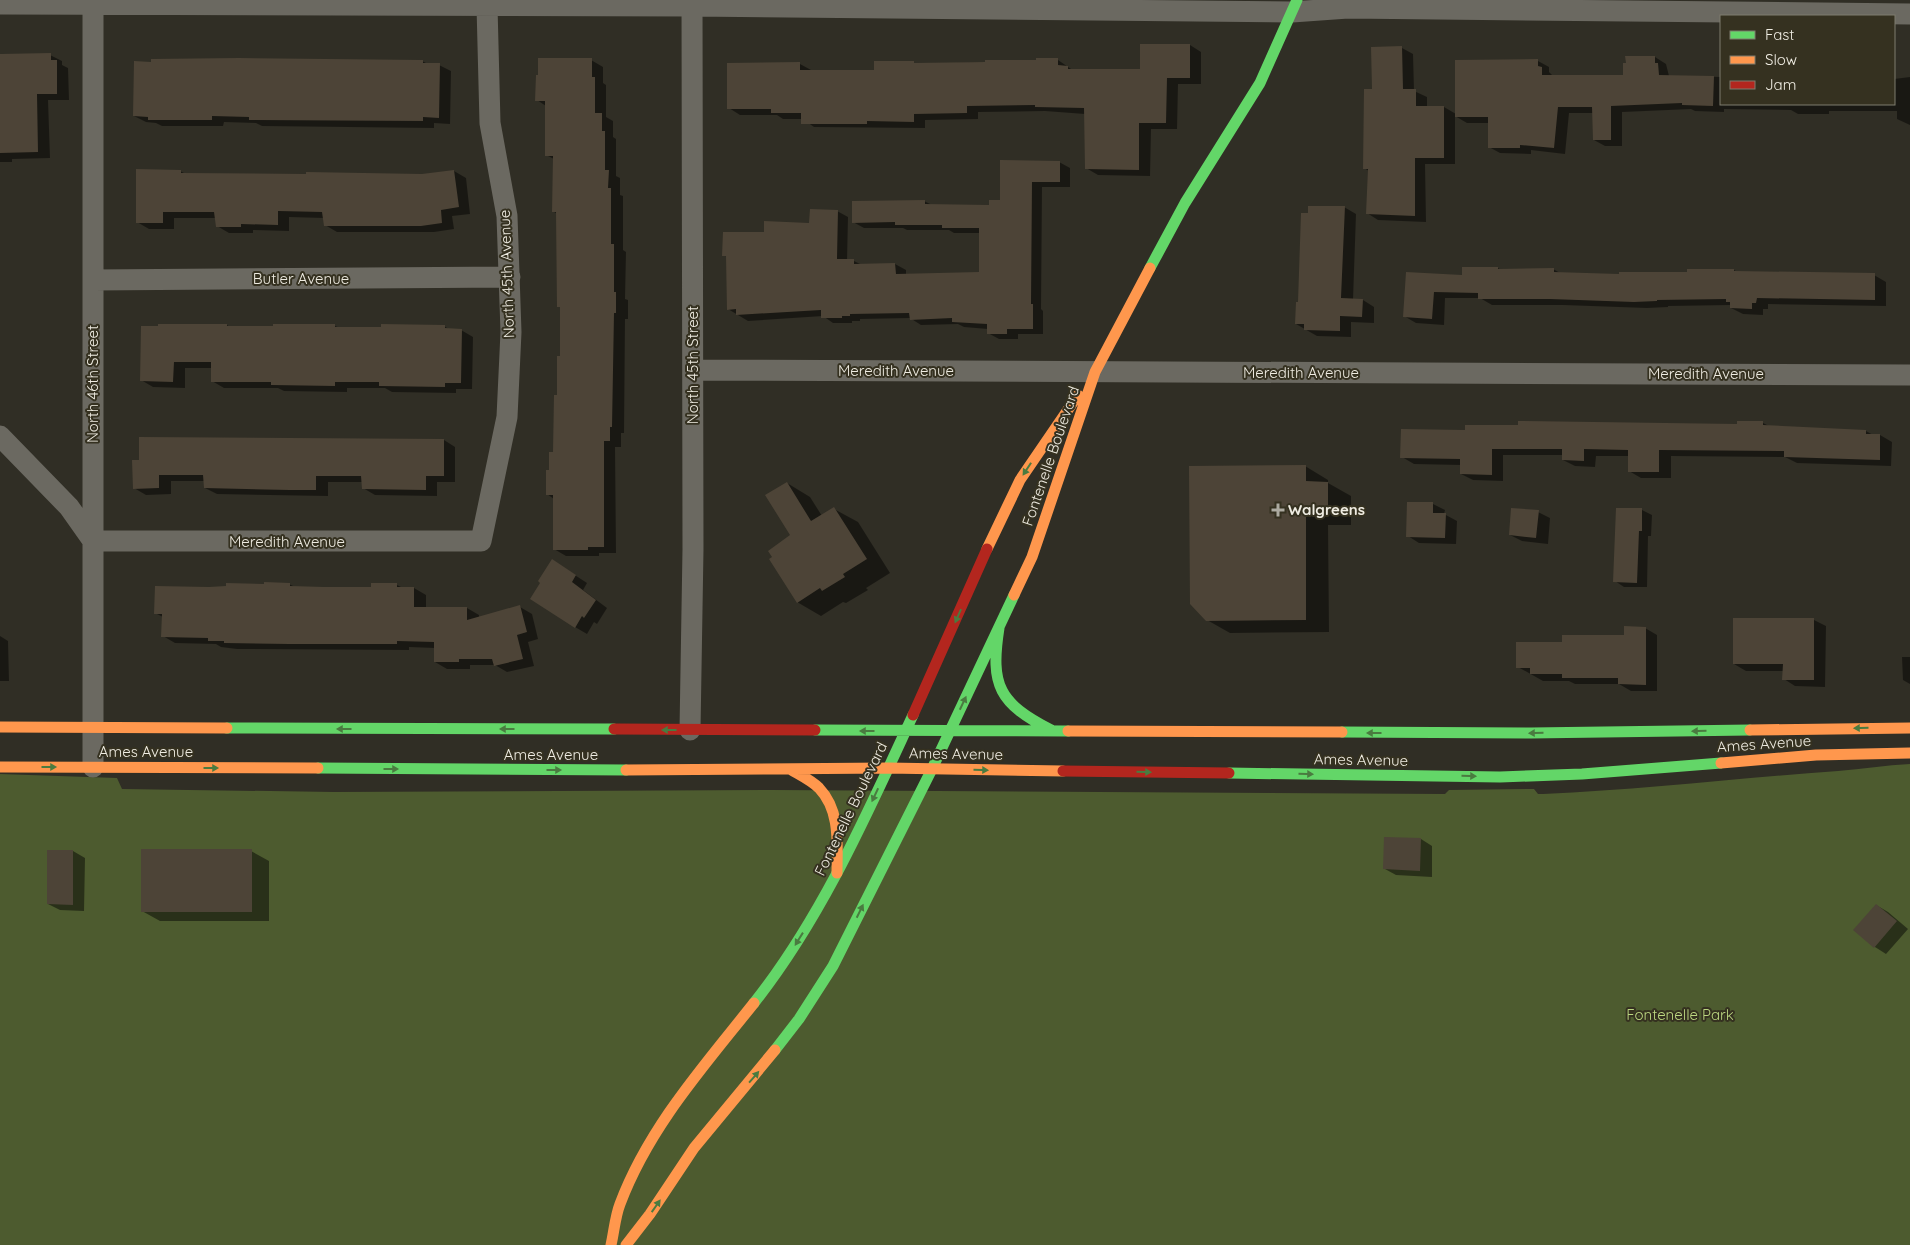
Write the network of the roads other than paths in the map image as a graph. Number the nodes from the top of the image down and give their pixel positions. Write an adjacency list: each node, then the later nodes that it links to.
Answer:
1 (93, 2): 3 (street); 4 (street); 8 (street, North 46th Street)
2 (692, 3): 4 (street); 5 (street); 9 (street, North 45th Street)
3 (0, 4)
4 (487, 6): 7 (street, North 45th Avenue)
5 (1294, 6): 6 (street); 10 (main road, Fontenelle Boulevard)
6 (1910, 14)
7 (510, 278): 8 (street, Butler Avenue); 14 (street, North 45th Avenue)
8 (93, 280): 13 (street, North 46th Street)
9 (692, 370): 10 (street, Meredith Avenue); 20 (street, North 45th Street)
10 (1095, 372): 11 (street, Meredith Avenue); 15 (main road, Fontenelle Boulevard); 21 (main road, Fontenelle Boulevard, one-way to 21)
11 (1910, 375)
12 (0, 436): 13 (street)
13 (93, 540): 14 (street, Meredith Avenue); 17 (street, North 46th Street)
14 (482, 541)
15 (999, 628): 22 (main road, Fontenelle Boulevard, one-way to 15); 23 (main road)
16 (0, 728): 17 (main road, Ames Avenue)
17 (92, 728): 19 (main road, Ames Avenue, one-way to 17); 28 (street, North 46th Street)
18 (1910, 728): 23 (main road, Ames Avenue, one-way to 23)
19 (567, 729): 20 (main road, Ames Avenue, one-way to 19); 24 (main road)
20 (690, 730): 21 (main road, Ames Avenue, one-way to 20)
21 (906, 731): 22 (main road, Ames Avenue); 30 (main road, Fontenelle Boulevard)
22 (950, 731): 23 (main road, Ames Avenue); 32 (main road, Fontenelle Boulevard)
23 (1055, 731)
24 (510, 741)
25 (1910, 753): 32 (main road, Ames Avenue, one-way to 25)
26 (342, 756): 29 (main road)
27 (0, 767): 28 (main road, Ames Avenue, one-way to 28)
28 (93, 767): 29 (main road, Ames Avenue, one-way to 29)
29 (334, 768): 31 (main road, Ames Avenue, one-way to 31)
30 (888, 768): 31 (main road, Ames Avenue); 32 (main road, Ames Avenue); 33 (main road, Fontenelle Boulevard, one-way to 33)
31 (790, 769): 33 (main road)
32 (932, 769): 35 (main road, Fontenelle Boulevard, one-way to 32)
33 (837, 873): 34 (main road, Fontenelle Boulevard, one-way to 34)
34 (612, 1245)
35 (626, 1245)

